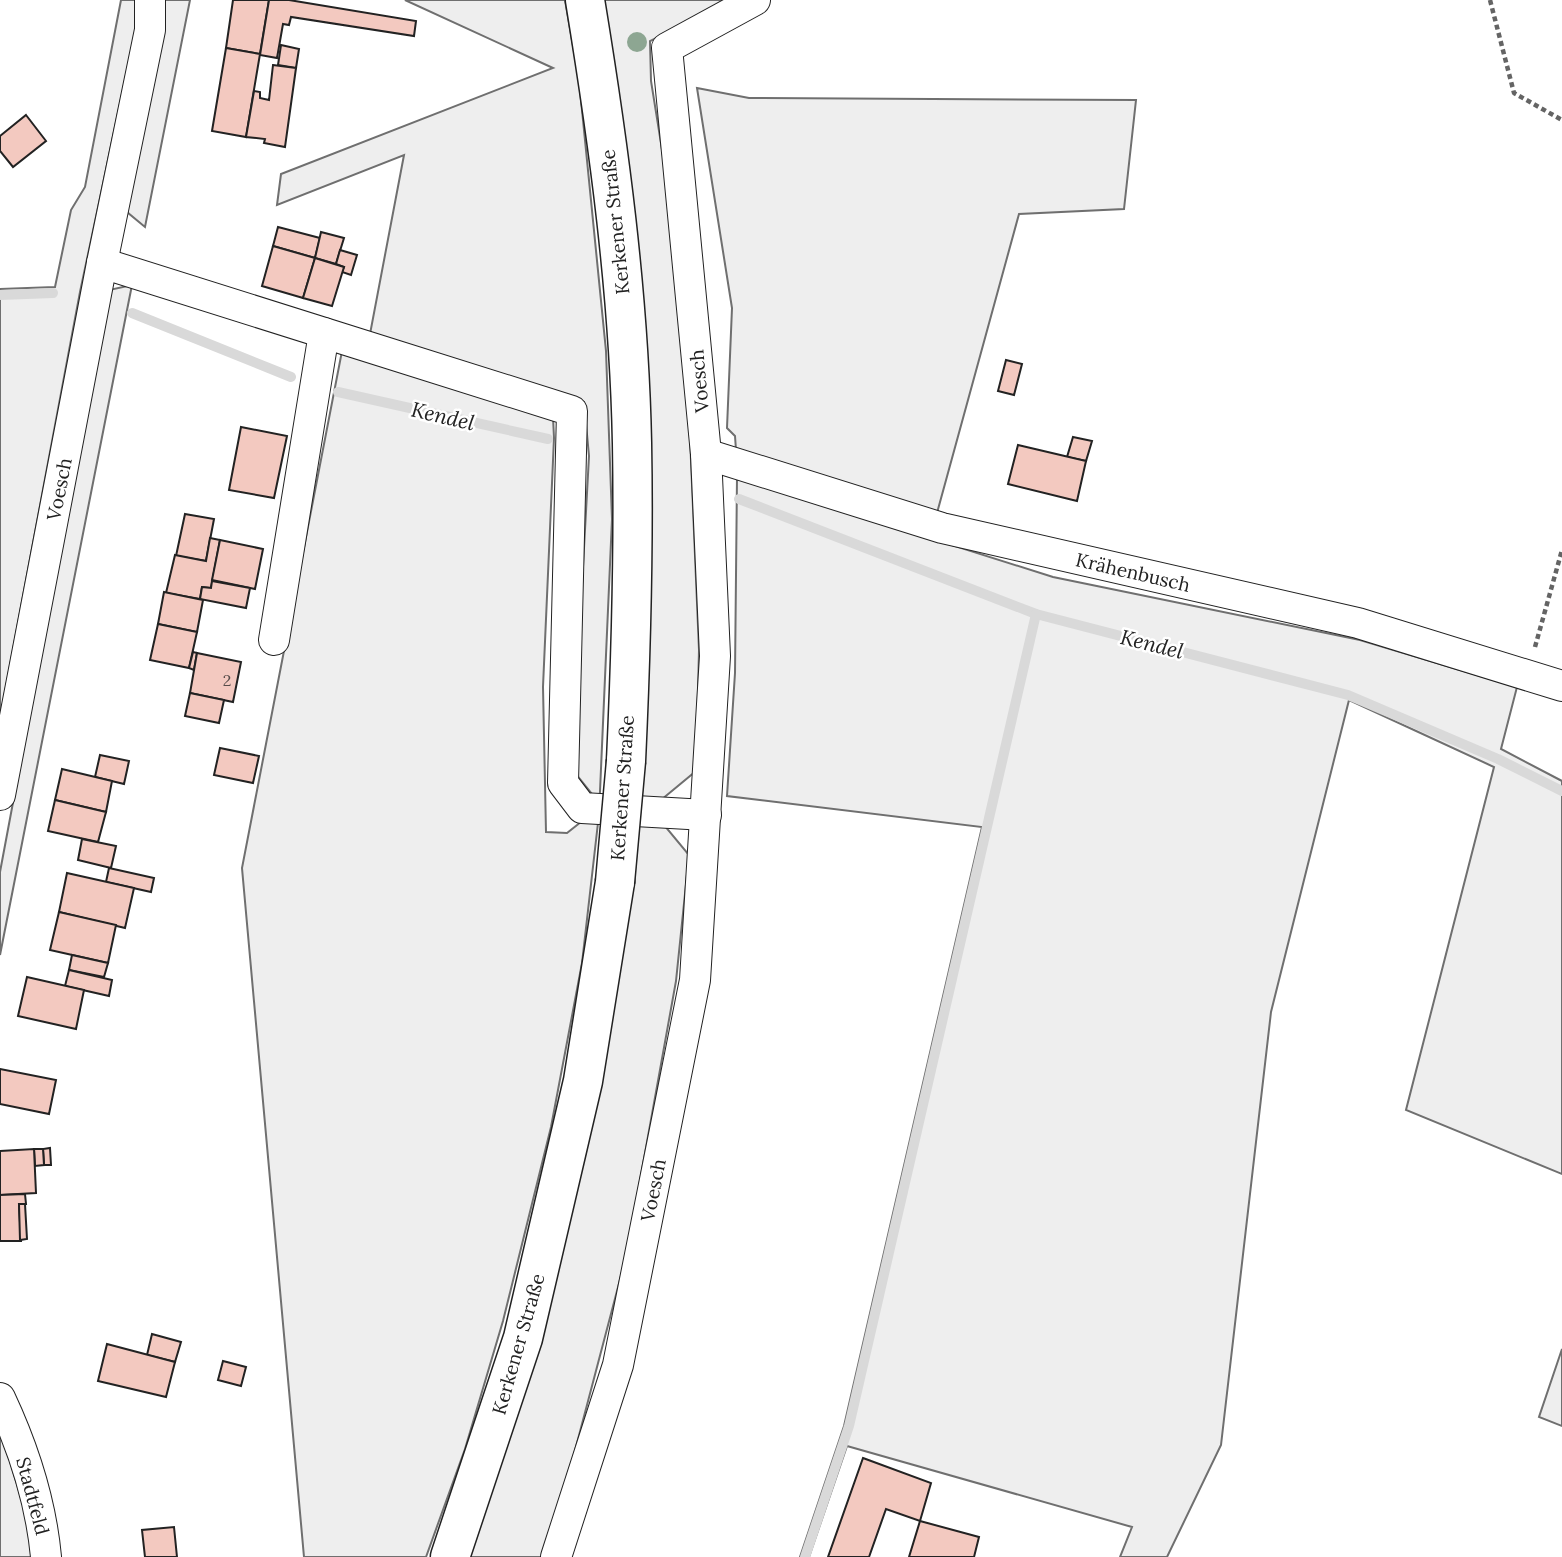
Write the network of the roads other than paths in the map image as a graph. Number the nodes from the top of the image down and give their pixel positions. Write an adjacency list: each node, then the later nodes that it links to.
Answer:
1 (150, 0): 4 (street, Voesch)
2 (585, 0): 13 (main road, Kerkener Straße, bridge)
3 (755, 0): 6 (street, Voesch)
4 (103, 263): 5 (street); 9 (street, Voesch)
5 (324, 333): 7 (street); 10 (street)
6 (706, 454): 8 (street, Krähenbusch); 10 (street, Voesch)
7 (274, 640)
8 (1562, 686)
9 (0, 795)
10 (706, 815): 14 (street, Voesch)
11 (0, 1398): 12 (street, Stadtfeld)
12 (46, 1557)
13 (450, 1557)
14 (556, 1557)

